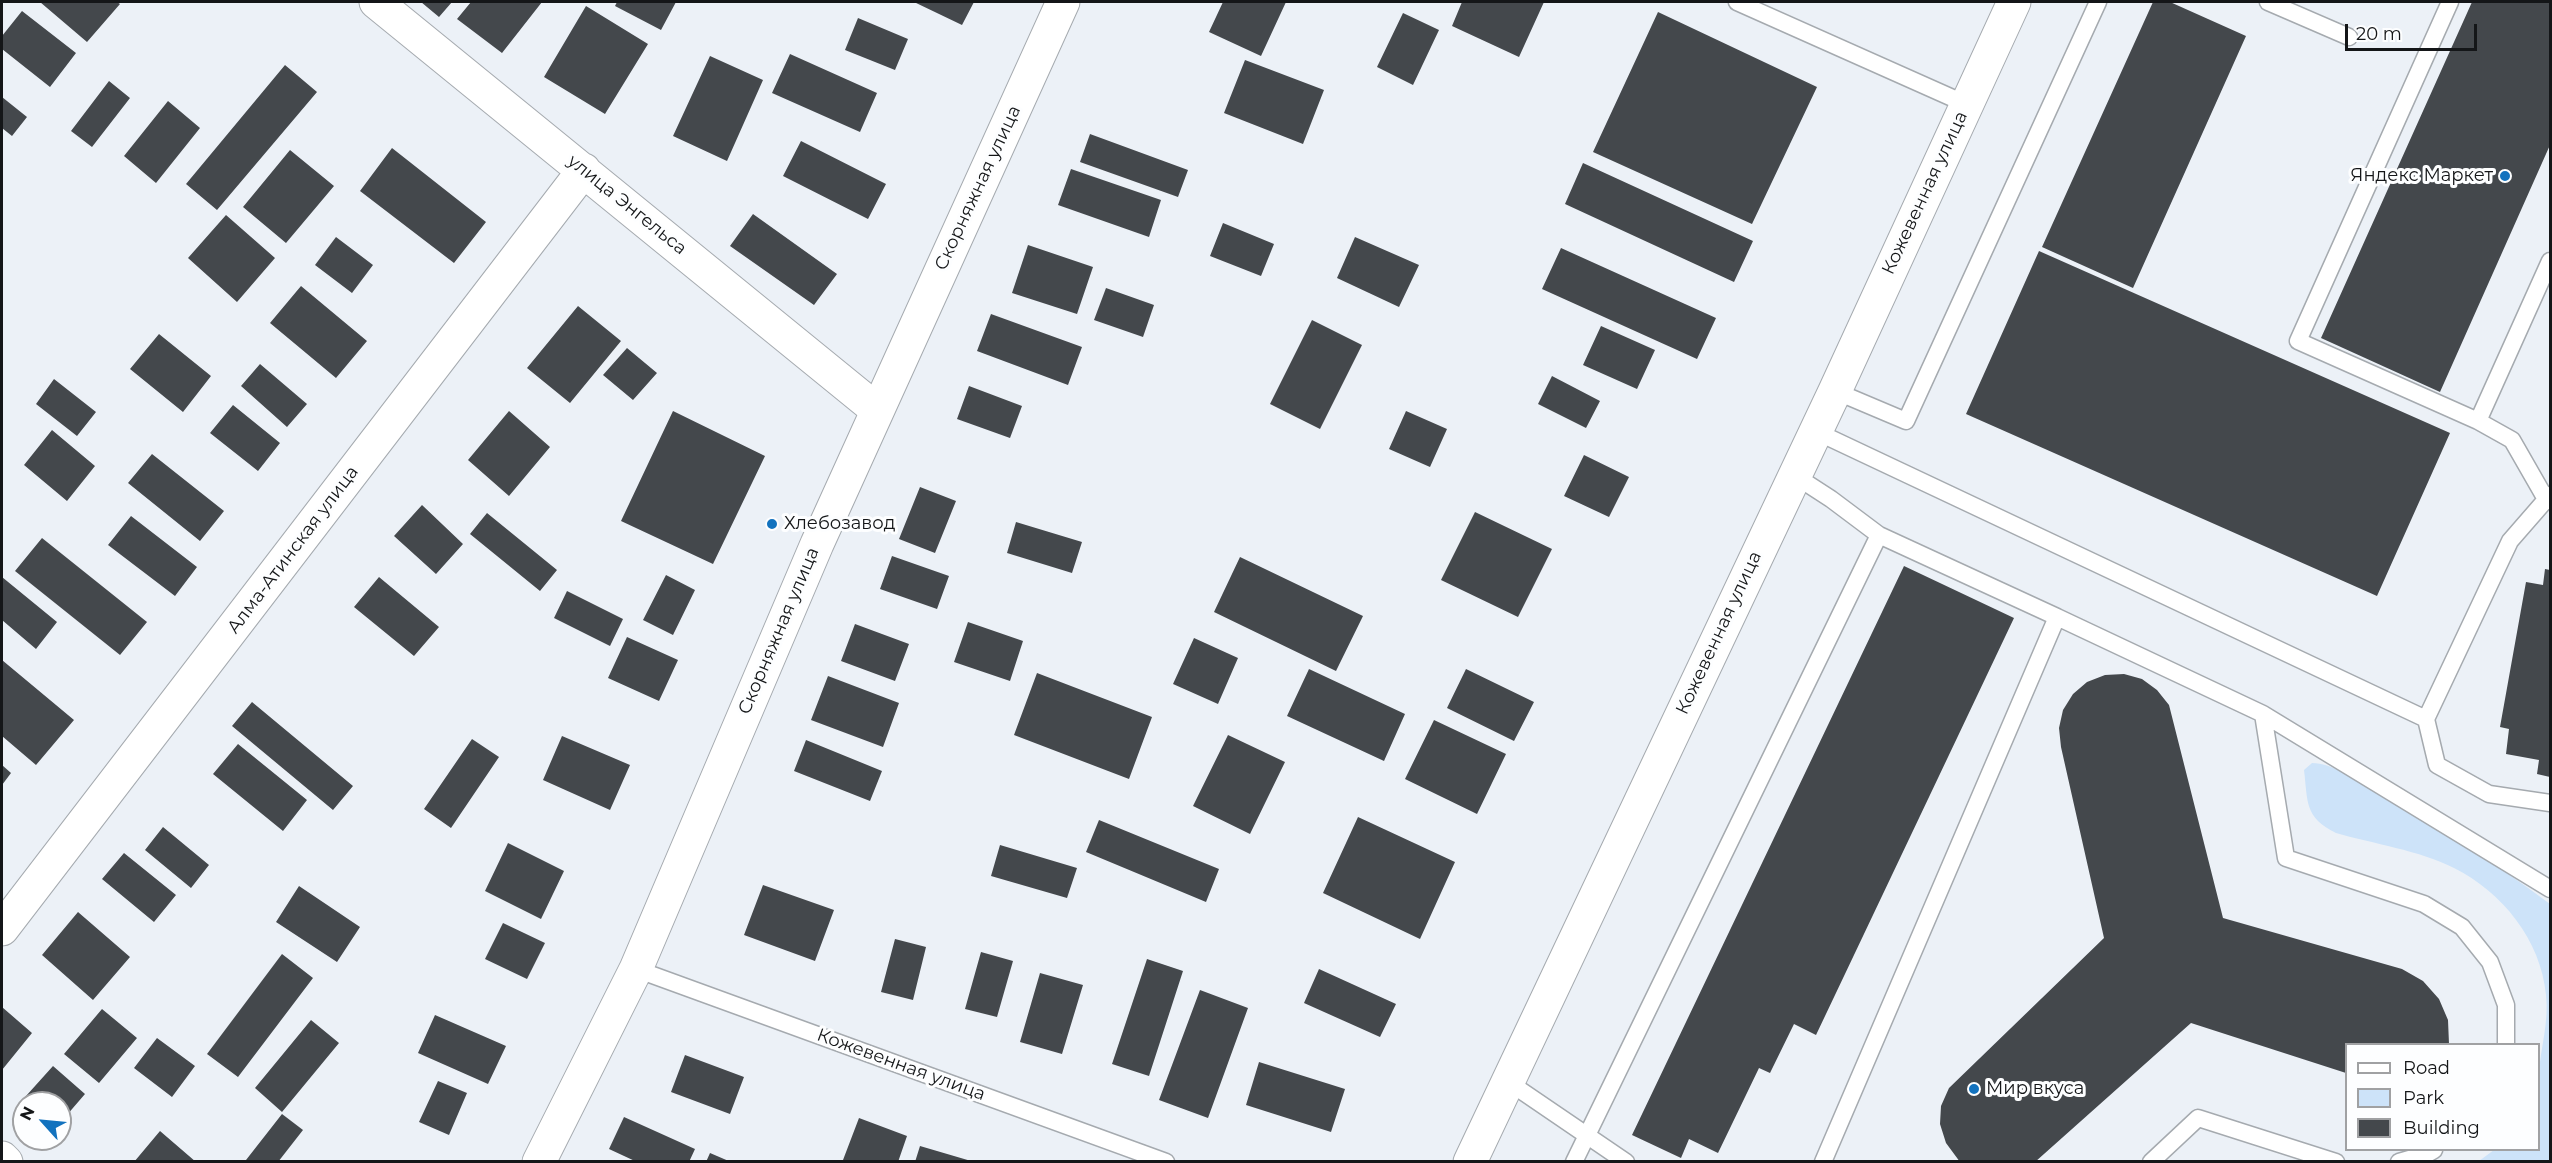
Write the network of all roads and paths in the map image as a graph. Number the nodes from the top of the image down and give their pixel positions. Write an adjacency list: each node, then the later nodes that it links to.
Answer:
1 (376, 2): 10 (main road, улица Энгельса)
2 (1063, 2): 13 (main road, Скорняжная улица)
3 (1737, 2): 9 (lane, Кожевенная улица)
4 (2014, 2): 9 (main road, Кожевенная улица)
5 (2098, 2): 12 (lane)
6 (2268, 2): 8 (lane)
7 (2450, 2): 14 (lane)
8 (2349, 37)
9 (1966, 104): 12 (main road, Кожевенная улица)
10 (584, 170): 13 (main road, улица Энгельса); 24 (main road, Алма-Атинская улица)
11 (2550, 261): 14 (lane)
12 (1835, 391): 15 (main road, Кожевенная улица)
13 (876, 410): 25 (main road, Скорняжная улица)
14 (2478, 421): 17 (lane)
15 (1815, 431): 16 (main road, Кожевенная улица); 21 (lane)
16 (1794, 475): 18 (lane); 27 (main road, Кожевенная улица)
17 (2549, 499): 21 (lane)
18 (1880, 535): 19 (lane); 28 (lane)
19 (2057, 617): 20 (lane); 37 (lane)
20 (2263, 714): 23 (lane); 26 (lane)
21 (2426, 719): 22 (lane)
22 (2550, 804)
23 (2550, 889)
24 (2, 929)
25 (636, 969): 32 (main road, Скорняжная улица); 33 (lane, Кожевенная улица)
26 (2506, 1043)
27 (1507, 1082): 28 (lane); 34 (main road, Кожевенная улица)
28 (1586, 1136): 35 (lane); 36 (lane)
29 (2431, 1151): 40 (lane)
30 (2, 1158): 31 (main road)
31 (6, 1161)
32 (539, 1161)
33 (1166, 1161)
34 (1470, 1161)
35 (1574, 1161)
36 (1626, 1161)
37 (1823, 1161)
38 (2151, 1161): 39 (lane)
39 (2336, 1161)
40 (2399, 1161)

